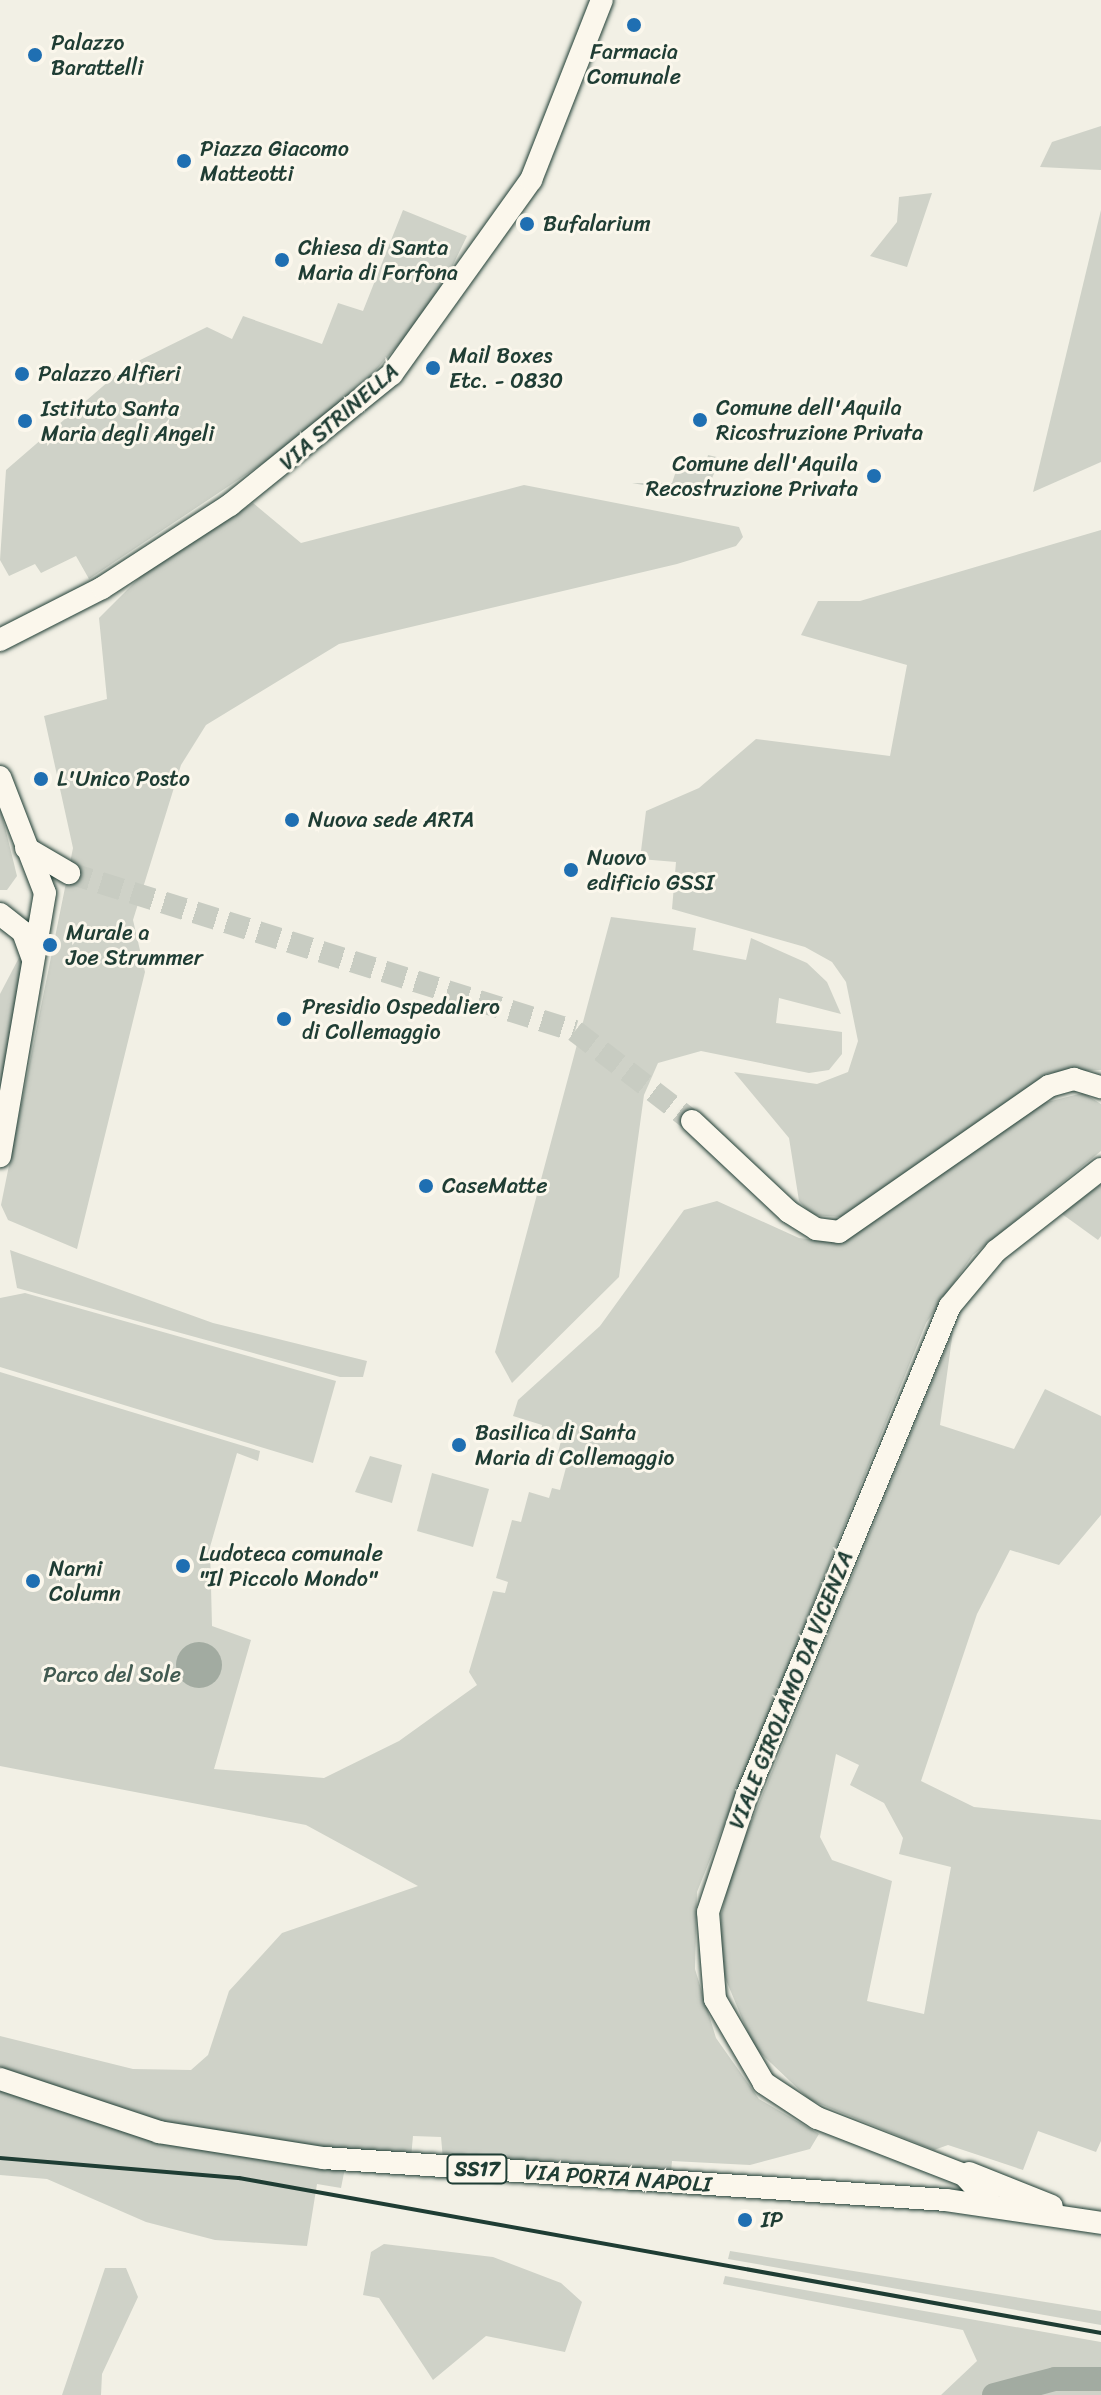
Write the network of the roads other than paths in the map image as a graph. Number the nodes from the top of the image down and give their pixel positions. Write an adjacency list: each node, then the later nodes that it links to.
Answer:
1 (602, 0): 2 (main road, VIA STRINELLA)
2 (1, 640)
3 (0, 777): 4 (main road)
4 (6, 803): 5 (main road)
5 (43, 891): 6 (main road); 7 (main road)
6 (0, 914): 7 (main road)
7 (34, 968): 11 (main road)
8 (1090, 1080): 9 (main road); 10 (main road)
9 (1101, 1087)
10 (692, 1121)
11 (0, 1156)
12 (1101, 1169): 14 (main road, VIALE GIROLAMO DA VICENZA)
13 (0, 2079): 14 (main road, VIA PORTA NAPOLI / SS17)
14 (977, 2188): 15 (main road, VIALE GIROLAMO DA VICENZA); 15 (main road)
15 (1066, 2216): 16 (main road)
16 (1101, 2223)

